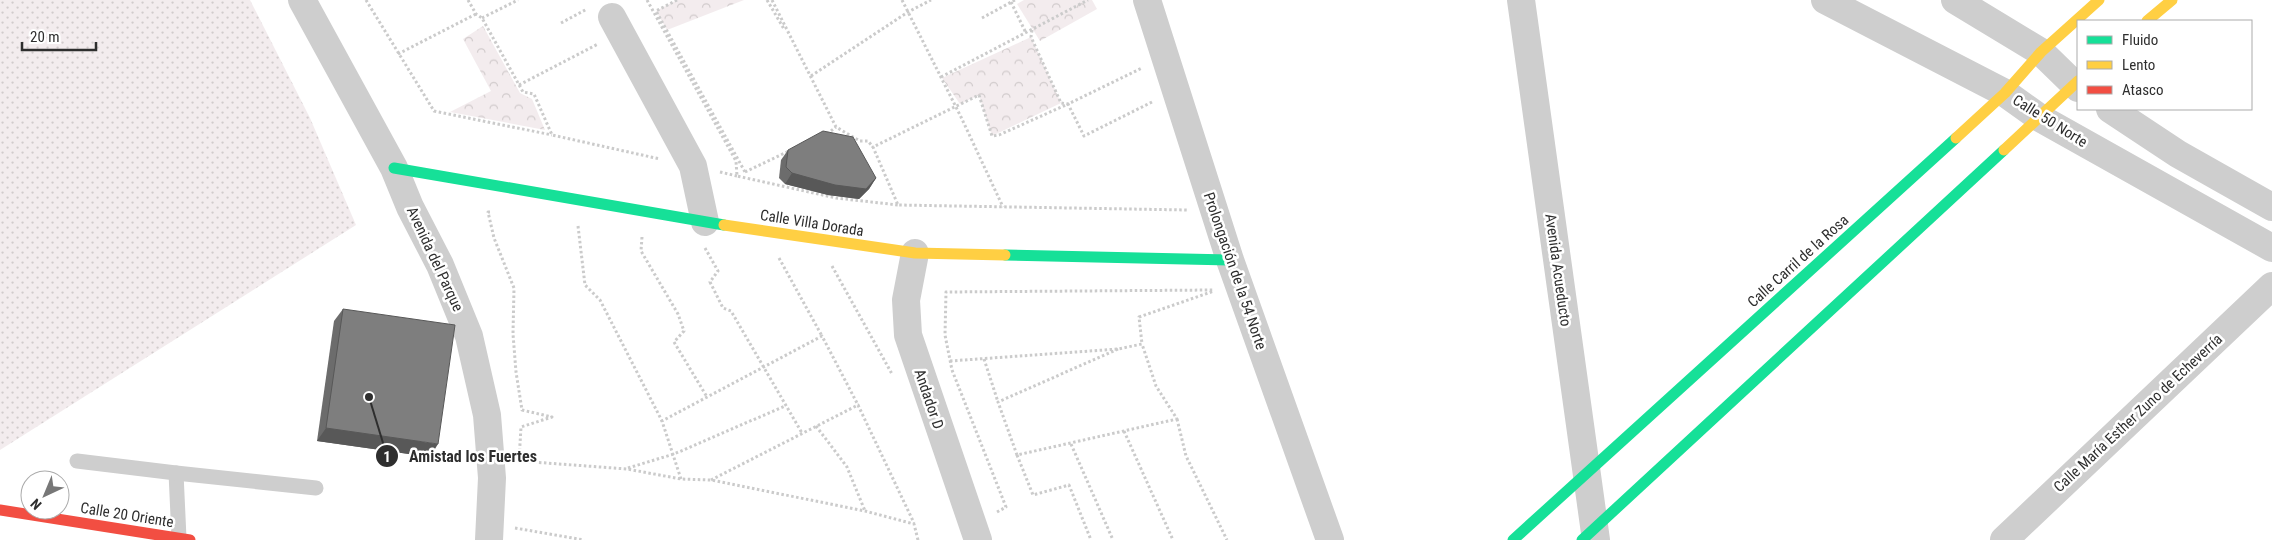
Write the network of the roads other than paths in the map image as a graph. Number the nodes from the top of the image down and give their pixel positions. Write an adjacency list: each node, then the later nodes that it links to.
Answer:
1 (302, 0): 17 (street, Avenida del Parque)
2 (1147, 0): 22 (street, Prolongación de la 54 Norte)
3 (1521, 0): 26 (street, Avenida Acueducto)
4 (1824, 0): 14 (street, Calle 50 Norte)
5 (1955, 0): 12 (street)
6 (2099, 0): 9 (main road, Calle Carril de la Rosa)
7 (2172, 0): 11 (main road)
8 (612, 17): 19 (street)
9 (2077, 20)
10 (2077, 20): 12 (main road, Calle Carril de la Rosa)
11 (2148, 20)
12 (2042, 52): 13 (street); 14 (main road, Calle Carril de la Rosa)
13 (2077, 85): 16 (main road)
14 (2005, 93): 16 (street, Calle 50 Norte); 26 (main road, Calle Carril de la Rosa)
15 (2112, 110): 18 (street)
16 (2040, 118): 20 (street, Calle 50 Norte); 30 (main road)
17 (394, 168): 19 (main road, Calle Villa Dorada); 29 (street, Avenida del Parque)
18 (2272, 207)
19 (704, 235): 21 (main road, Calle Villa Dorada)
20 (2272, 248)
21 (915, 254): 22 (main road, Calle Villa Dorada); 32 (street, Andador D)
22 (1230, 260): 33 (street, Prolongación de la 54 Norte)
23 (2272, 286): 35 (street, Calle María Esther Zuno de Echeverría)
24 (77, 461): 25 (lane)
25 (176, 473): 27 (lane); 31 (lane)
26 (1586, 475): 30 (street, Avenida Acueducto); 34 (main road, Calle Carril de la Rosa)
27 (316, 488)
28 (0, 510): 31 (main road, Calle 20 Oriente)
29 (500, 533)
30 (1590, 536)
31 (184, 539)
32 (978, 540)
33 (1330, 540)
34 (1513, 540)
35 (2004, 540)

